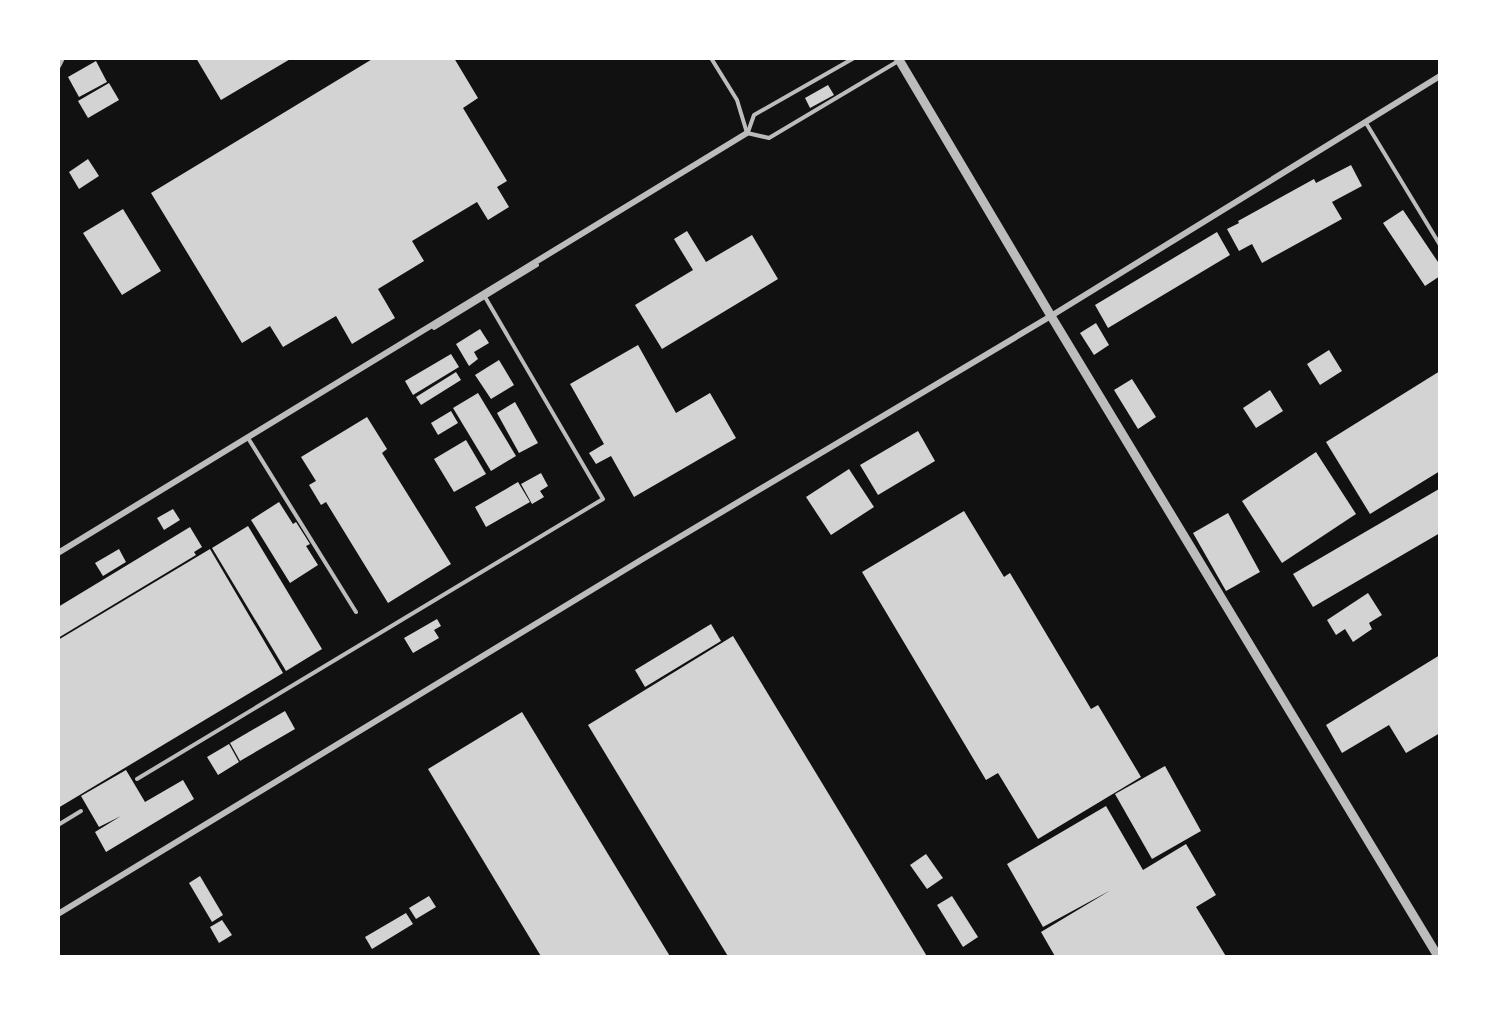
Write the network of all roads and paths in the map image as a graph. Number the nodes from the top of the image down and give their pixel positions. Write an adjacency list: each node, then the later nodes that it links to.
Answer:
1 (62, 58): 5 (street)
2 (710, 58): 8 (lane)
3 (854, 58): 8 (lane)
4 (899, 59): 8 (lane); 11 (street)
5 (58, 66)
6 (1440, 76): 7 (street)
7 (1366, 123): 9 (lane); 11 (street)
8 (747, 133): 10 (lane); 13 (street)
9 (1440, 246)
10 (485, 297): 12 (lane); 15 (lane)
11 (1051, 316): 18 (street); 19 (street)
12 (248, 438): 13 (lane); 14 (lane)
13 (58, 554)
14 (356, 612)
15 (137, 779)
16 (81, 811): 17 (lane)
17 (58, 825)
18 (58, 914)
19 (1440, 958)

